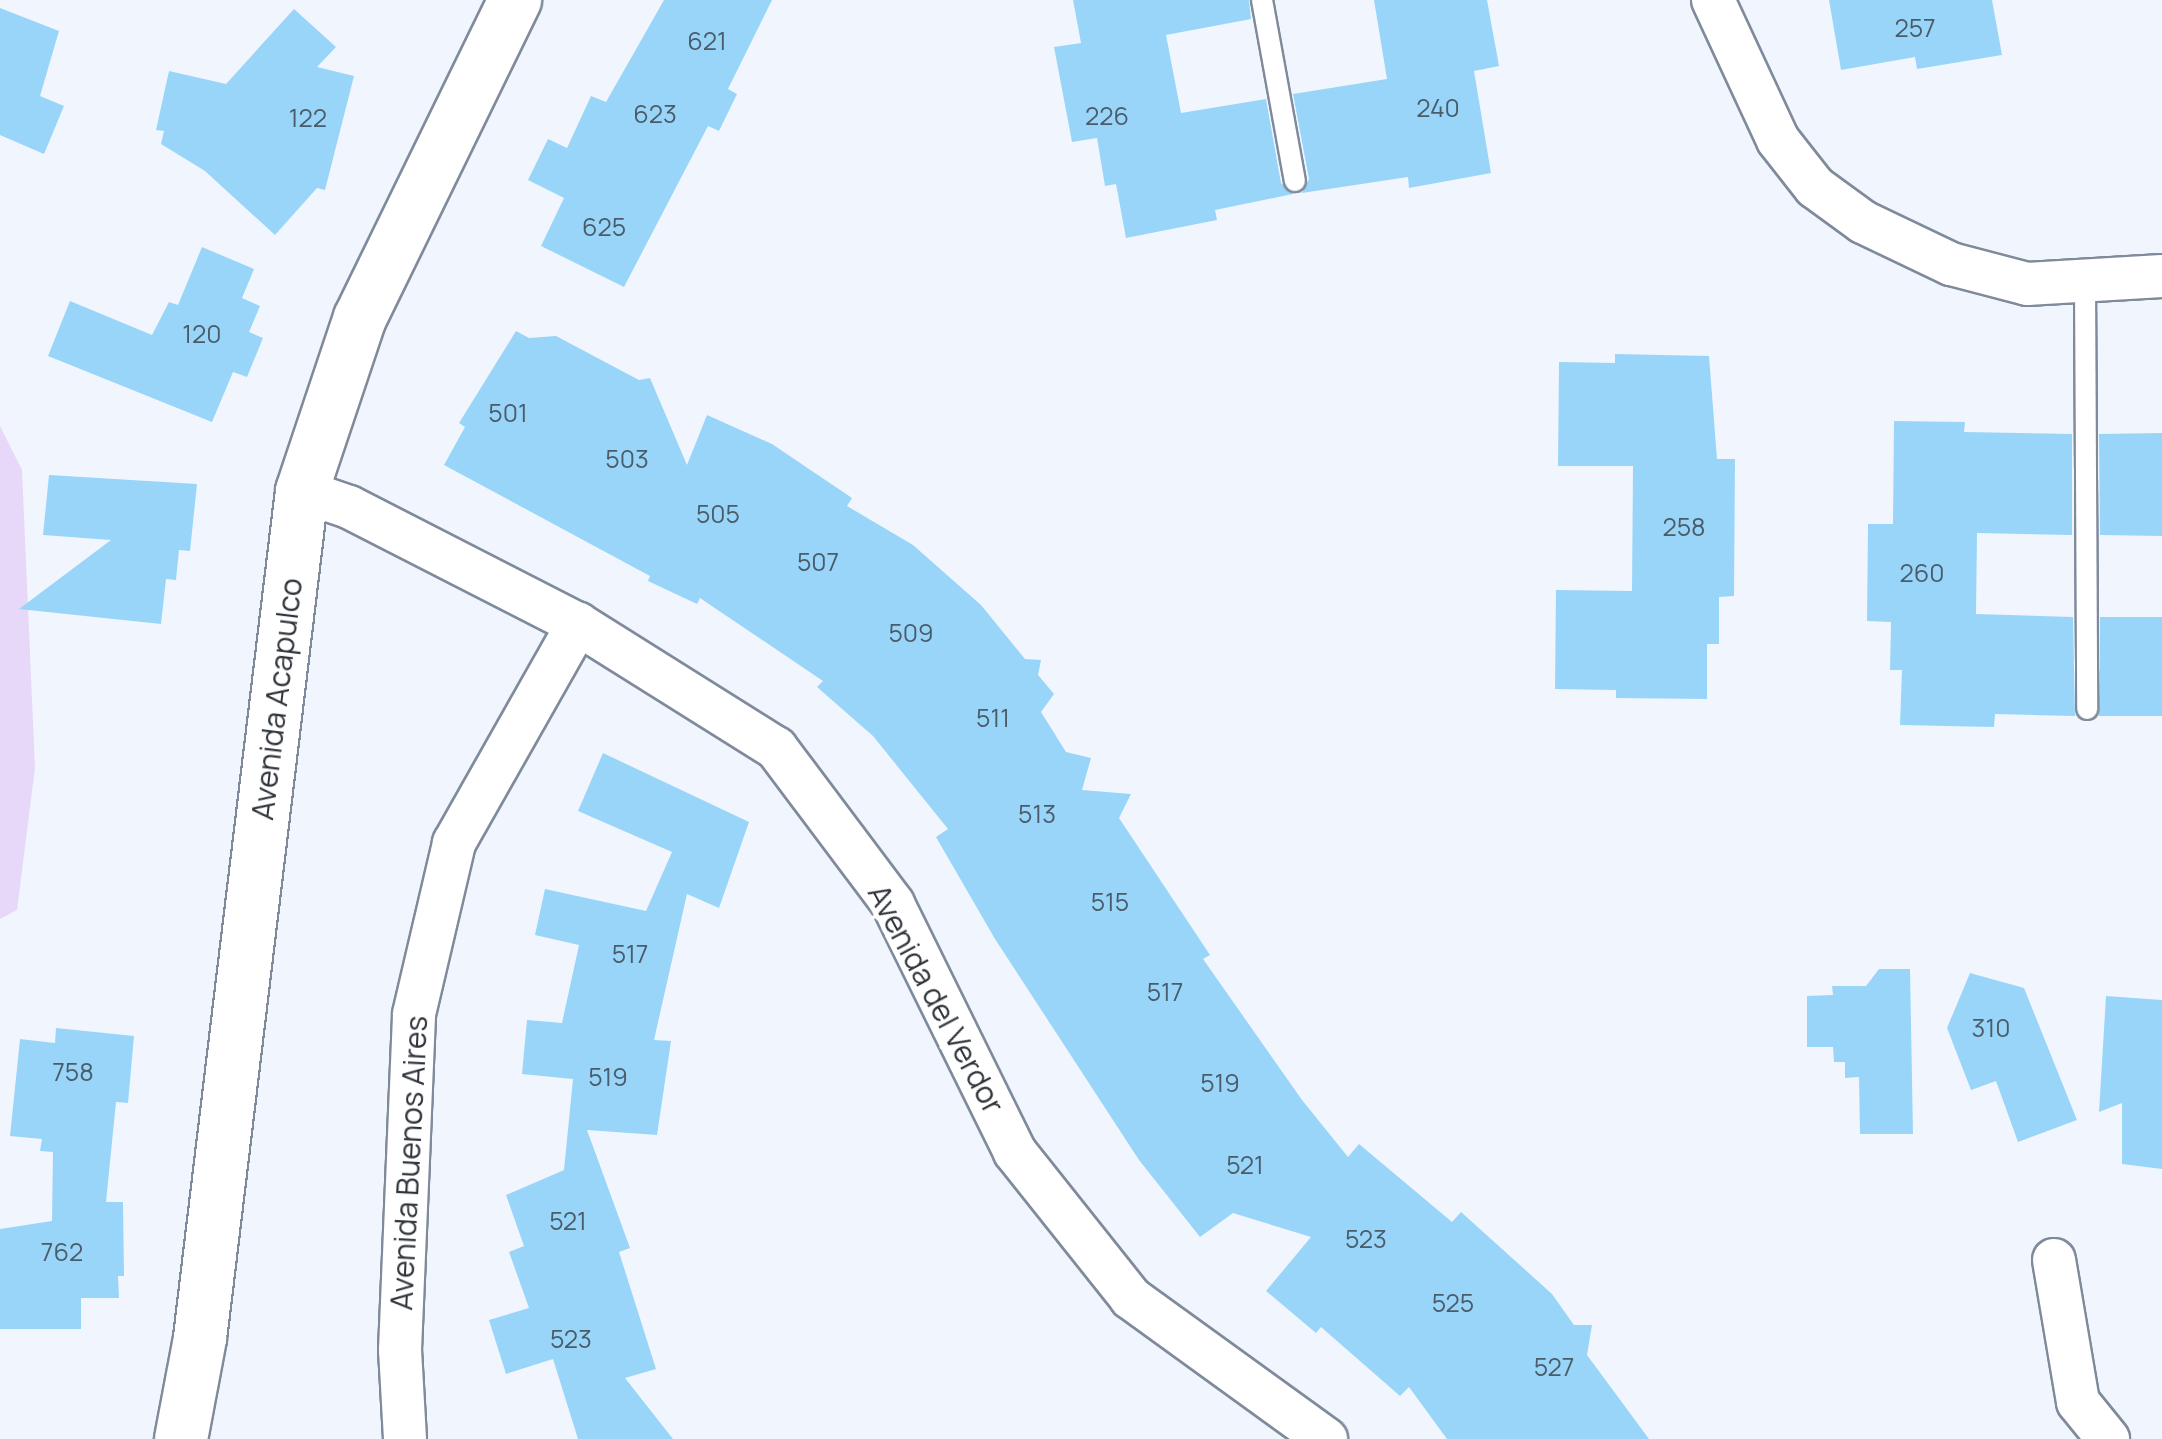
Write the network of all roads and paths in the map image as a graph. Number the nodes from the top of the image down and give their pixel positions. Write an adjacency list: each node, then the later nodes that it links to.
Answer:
1 (515, 0): 7 (street, Avenida Acapulco)
2 (1262, 0): 4 (lane)
3 (1714, 0): 6 (street)
4 (1295, 181)
5 (2162, 276): 6 (street)
6 (2086, 280): 9 (lane)
7 (302, 491): 8 (street, Avenida del Verdor); 11 (street, Avenida Acapulco)
8 (578, 624): 12 (street, Avenida Buenos Aires); 13 (street, Avenida del Verdor)
9 (2087, 709)
10 (2054, 1260): 14 (street)
11 (182, 1439)
12 (405, 1439)
13 (1326, 1439)
14 (2108, 1439)

